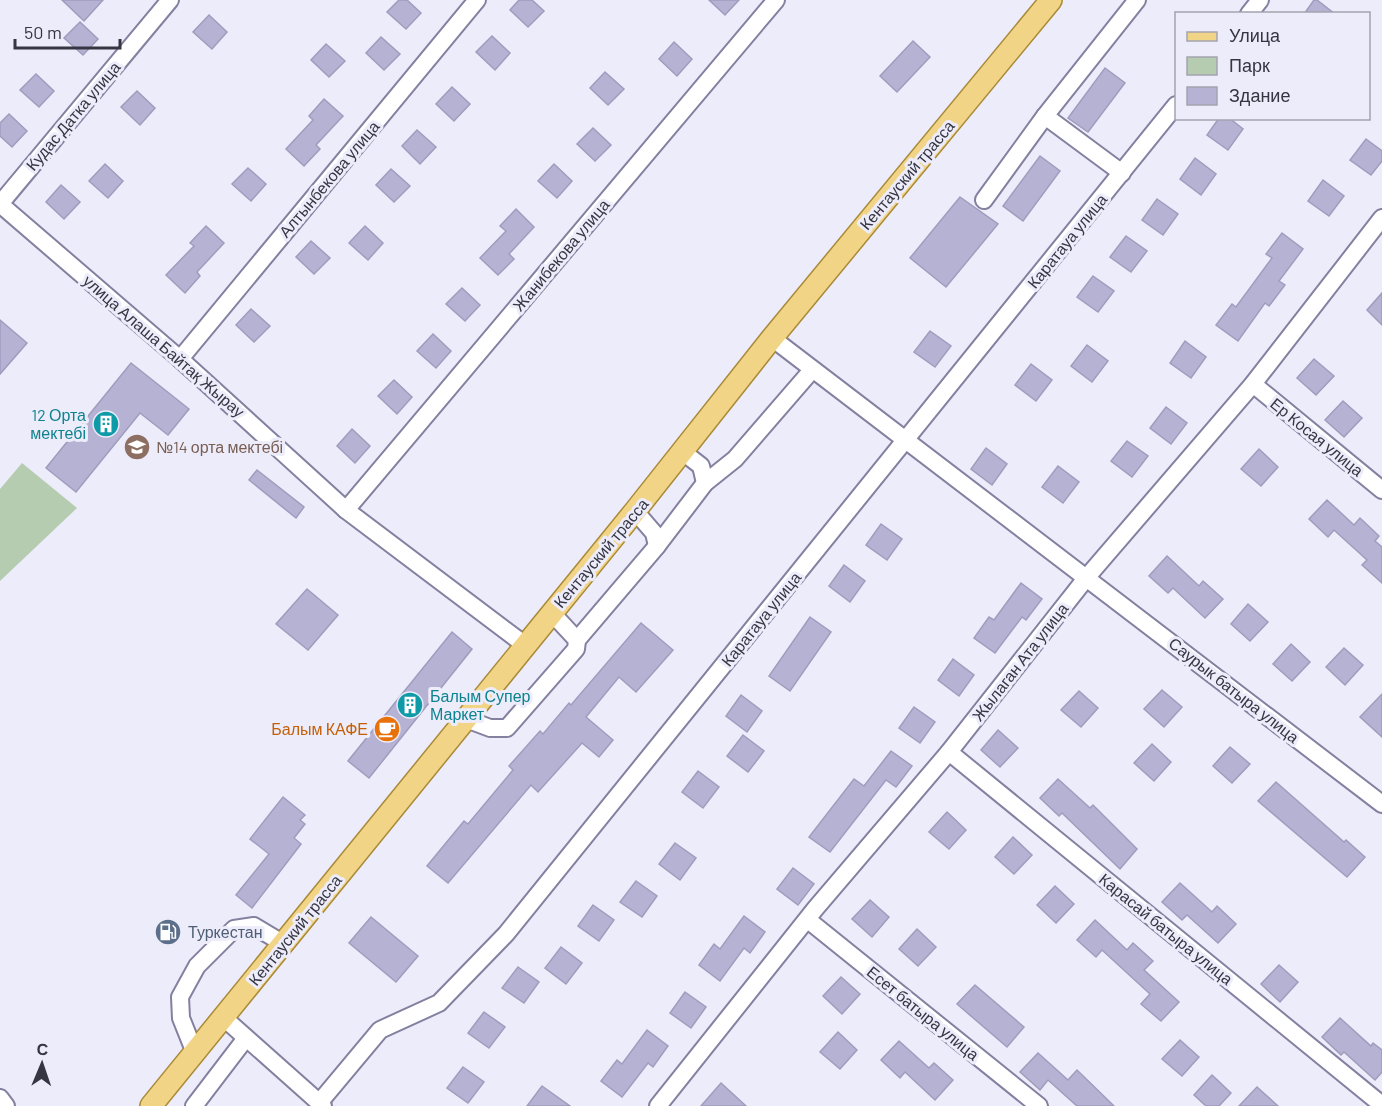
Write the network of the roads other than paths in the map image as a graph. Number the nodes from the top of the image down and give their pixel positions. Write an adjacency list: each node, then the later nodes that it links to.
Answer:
1 (170, 0): 12 (street, Кудас Датка улица)
2 (477, 0): 15 (street, Алтынбекова улица)
3 (776, 0): 22 (street, Жанибекова улица)
4 (1052, 0): 14 (main road, Кентауский трасса)
5 (1137, 0): 9 (street)
6 (1260, 0): 7 (street)
7 (1251, 12)
8 (1175, 106): 10 (street, Каратауа улица)
9 (1045, 116): 10 (street); 11 (street)
10 (1122, 173): 18 (street, Каратауа улица)
11 (984, 200)
12 (0, 204): 15 (street, улица Алаша Байтақ Жырау)
13 (1382, 218): 17 (street, Жылаган Ата улица)
14 (772, 338): 16 (street, Саурык батыра улица); 19 (main road, Кентауский трасса)
15 (180, 358): 22 (street, улица Алаша Байтақ Жырау)
16 (812, 370): 18 (street, Саурык батыра улица); 20 (street)
17 (1253, 384): 21 (street, Ер Косая улица); 25 (street, Жылаган Ата улица)
18 (906, 441): 25 (street, Саурык батыра улица); 39 (street, Каратауа улица)
19 (683, 452): 20 (street); 23 (main road, Кентауский трасса)
20 (705, 483): 24 (street)
21 (1382, 490)
22 (346, 510): 28 (street, улица Алаша Байтақ Жырау)
23 (635, 512): 24 (street); 26 (main road, Кентауский трасса)
24 (657, 546): 27 (street)
25 (1087, 577): 30 (street, Жылаган Ата улица); 31 (street, Саурык батыра улица)
26 (551, 612): 27 (street); 28 (main road, Кентауский трасса)
27 (577, 640): 29 (street)
28 (525, 645): 29 (main road, Кентауский трасса)
29 (466, 719): 33 (main road, Кентауский трасса)
30 (949, 752): 32 (street, Жылаган Ата улица); 40 (street, Карасай батыра улица)
31 (1382, 804)
32 (808, 920): 38 (street, Жылаган Ата улица); 44 (street, Есет батыра улица)
33 (284, 944): 34 (main road, Кентауский трасса); 36 (street)
34 (224, 1018): 35 (street); 36 (main road, Кентауский трасса)
35 (246, 1038): 39 (street); 43 (street)
36 (195, 1053): 42 (main road, Кентауский трасса)
37 (0, 1098): 41 (street)
38 (668, 1103)
39 (321, 1104)
40 (1382, 1105)
41 (6, 1106)
42 (151, 1106)
43 (194, 1106)
44 (1039, 1106)

